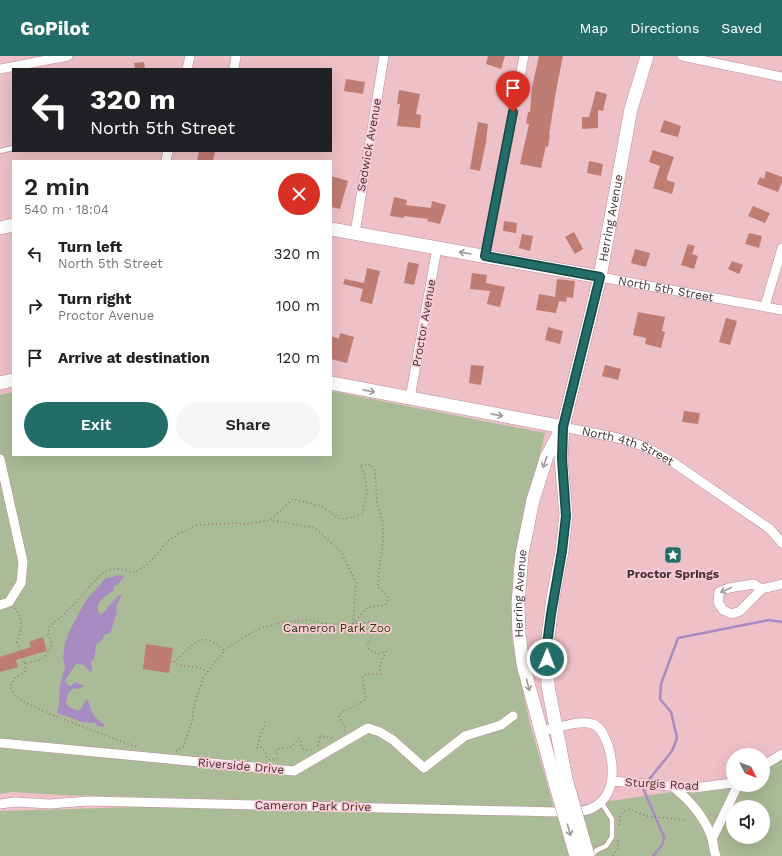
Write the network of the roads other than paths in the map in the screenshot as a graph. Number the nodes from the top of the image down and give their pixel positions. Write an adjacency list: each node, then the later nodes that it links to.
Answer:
1 (68, 56): 8 (street)
2 (190, 56): 9 (street)
3 (236, 56): 10 (street)
4 (384, 56): 18 (street, Sedwick Avenue)
5 (524, 56): 21 (street)
6 (647, 56): 22 (main road, Herring Avenue)
7 (682, 56): 12 (street)
8 (35, 59): 11 (street)
9 (187, 68)
10 (234, 68)
11 (0, 69)
12 (782, 77)
13 (12, 148): 14 (lane)
14 (0, 151)
15 (12, 225): 16 (main road)
16 (0, 228)
17 (332, 229): 18 (main road, North 5th Street)
18 (354, 233): 19 (main road, North 5th Street)
19 (437, 248): 21 (main road, North 5th Street, one-way to 19); 28 (street, Proctor Avenue)
20 (782, 248): 23 (street)
21 (485, 256): 22 (main road, North 5th Street)
22 (600, 277): 23 (street, North 5th Street); 29 (main road, Herring Avenue)
23 (765, 306): 24 (street, North 5th Street)
24 (782, 310)
25 (12, 380): 26 (main road)
26 (0, 383)
27 (332, 383): 28 (main road, North 4th Street, one-way to 28)
28 (410, 398): 29 (main road, North 4th Street, one-way to 29)
29 (563, 427): 31 (street, North 4th Street); 36 (main road, Herring Avenue); 37 (main road, Herring Avenue, one-way to 37)
30 (0, 459): 34 (street)
31 (782, 543)
32 (782, 584): 33 (street)
33 (762, 589): 33 (street, one-way to 33)
34 (0, 606)
35 (513, 716): 38 (street, Riverside Drive)
36 (556, 728): 37 (street, Sturgis Road); 41 (main road, Herring Avenue); 42 (street, Sturgis Road)
37 (540, 732): 41 (main road, Herring Avenue)
38 (0, 743)
39 (782, 754): 40 (street)
40 (770, 762)
41 (560, 779): 49 (main road, Herring Avenue, one-way to 49, bridge); 50 (main road, Herring Avenue, bridge)
42 (612, 781): 44 (street, Sturgis Road); 46 (street)
43 (726, 784): 44 (street, Sturgis Road)
44 (672, 786): 48 (street)
45 (735, 792): 48 (street)
46 (601, 802): 47 (street, Cameron Park Drive); 50 (lane)
47 (0, 804)
48 (712, 839): 51 (street)
49 (576, 856)
50 (589, 856)
51 (716, 856)

